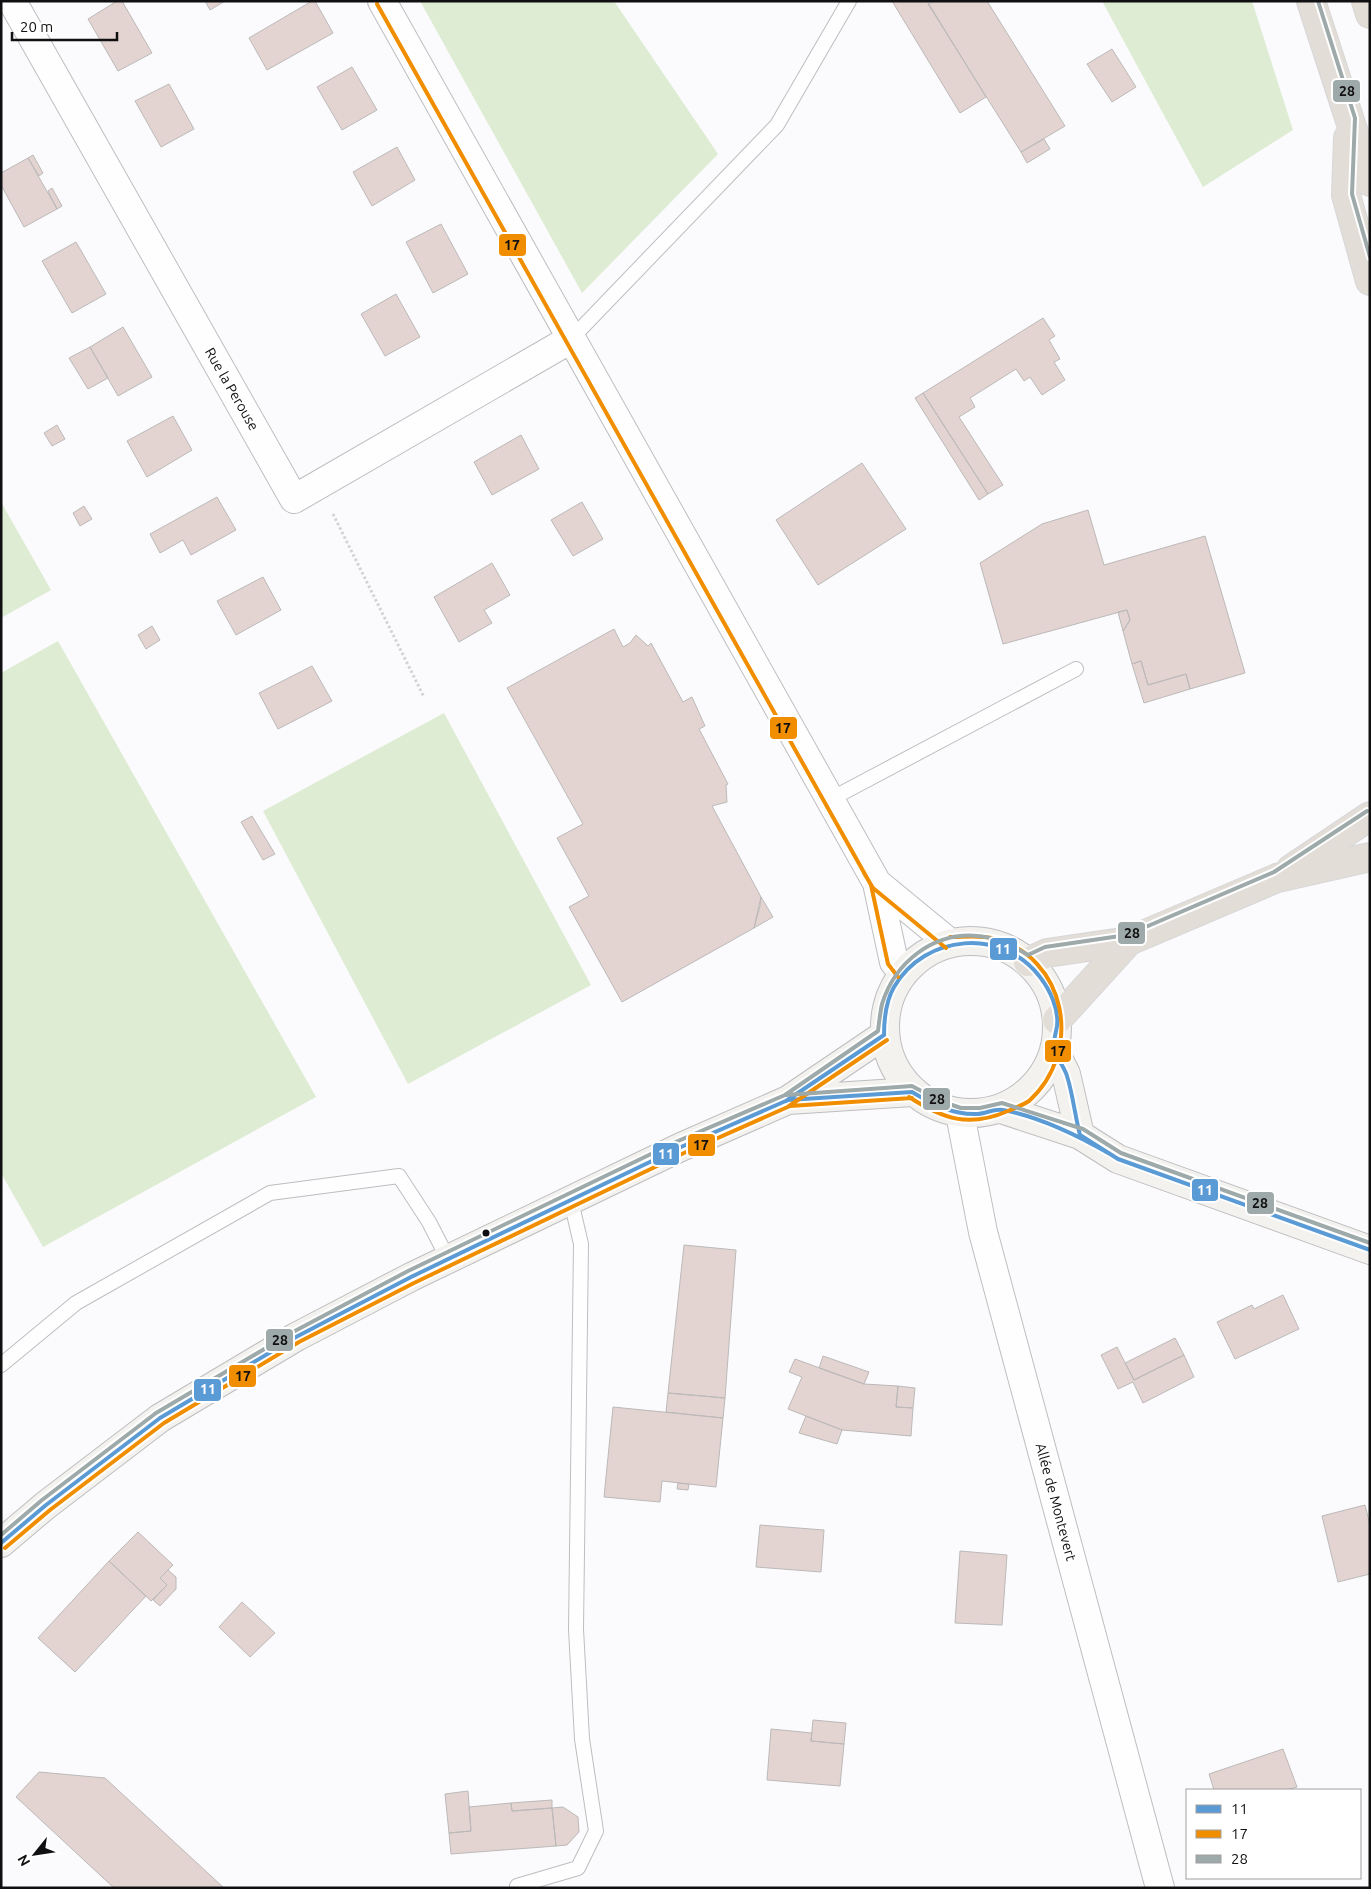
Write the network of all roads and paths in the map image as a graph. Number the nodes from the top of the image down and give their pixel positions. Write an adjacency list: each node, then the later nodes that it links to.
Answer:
1 (12, 1): 11 (street, Rue la Perouse)
2 (382, 1): 10 (street)
3 (849, 1): 10 (lane)
4 (1311, 1): 7 (highway)
5 (1366, 1): 6 (highway)
6 (1370, 14)
7 (1349, 119): 8 (highway); 9 (highway)
8 (1370, 182)
9 (1370, 281)
10 (571, 339): 11 (street, Rue la Perouse); 14 (street)
11 (319, 485): 13 (path)
12 (1076, 669): 14 (lane)
13 (424, 697)
14 (829, 800): 18 (street)
15 (1370, 816): 17 (highway)
16 (1370, 857): 17 (highway)
17 (1277, 878): 19 (highway)
18 (877, 883): 20 (street); 22 (street)
19 (1129, 941): 21 (highway); 23 (highway)
20 (950, 943): 21 (main road); 22 (main road)
21 (1028, 962): 23 (main road)
22 (903, 973): 24 (main road)
23 (1057, 1020): 25 (main road)
24 (884, 1035): 26 (main road); 27 (main road)
25 (1054, 1050): 28 (main road); 30 (main road)
26 (912, 1092): 27 (main road); 29 (main road)
27 (788, 1100): 31 (main road)
28 (1001, 1109): 29 (main road); 30 (main road)
29 (960, 1114): 37 (street, Allée de Montevert)
30 (1080, 1135): 32 (main road)
31 (571, 1200): 33 (main road); 36 (lane)
32 (1370, 1250)
33 (448, 1259): 34 (lane); 35 (main road)
34 (1, 1365)
35 (1, 1543)
36 (517, 1886)
37 (1160, 1888)

